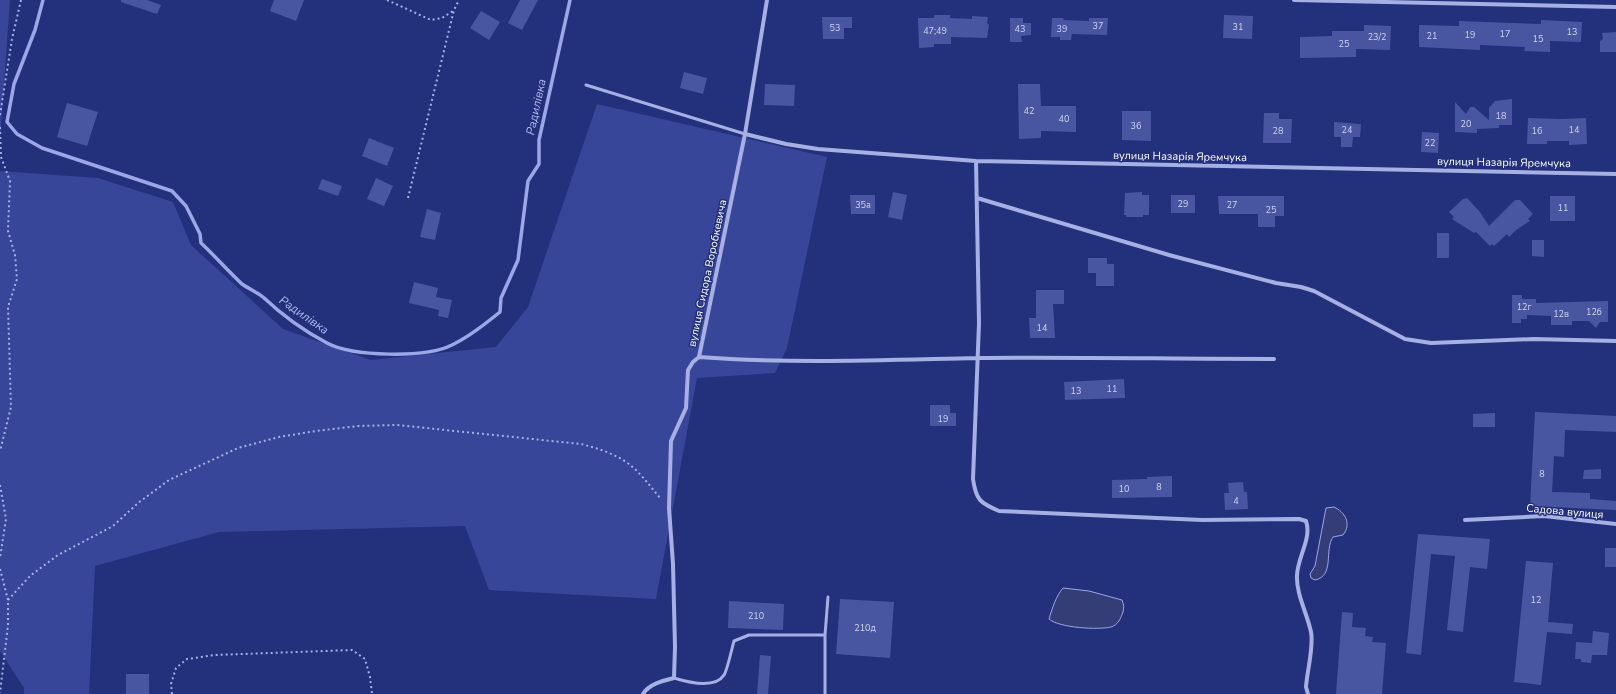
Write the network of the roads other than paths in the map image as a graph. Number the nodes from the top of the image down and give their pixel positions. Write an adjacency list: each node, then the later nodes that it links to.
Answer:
1 (767, 0): 5 (street, вулиця Сидора Воробкевича)
2 (1294, 0): 3 (street)
3 (1616, 7)
4 (586, 85): 5 (lane)
5 (745, 134): 6 (street, вулиця Назарія Яремчука); 10 (street, вулиця Сидора Воробкевича)
6 (976, 161): 7 (street, вулиця Назарія Яремчука); 8 (street)
7 (1616, 174)
8 (977, 198): 9 (street); 11 (street)
9 (1616, 341)
10 (699, 357): 11 (street); 17 (street, вулиця Сидора Воробкевича)
11 (978, 358): 12 (street); 20 (street)
12 (1274, 359)
13 (1465, 520): 14 (street, Садова вулиця)
14 (1616, 524)
15 (828, 598): 16 (lane)
16 (825, 635): 17 (lane); 19 (lane)
17 (674, 678): 18 (street)
18 (643, 694)
19 (825, 694)
20 (1308, 694)

